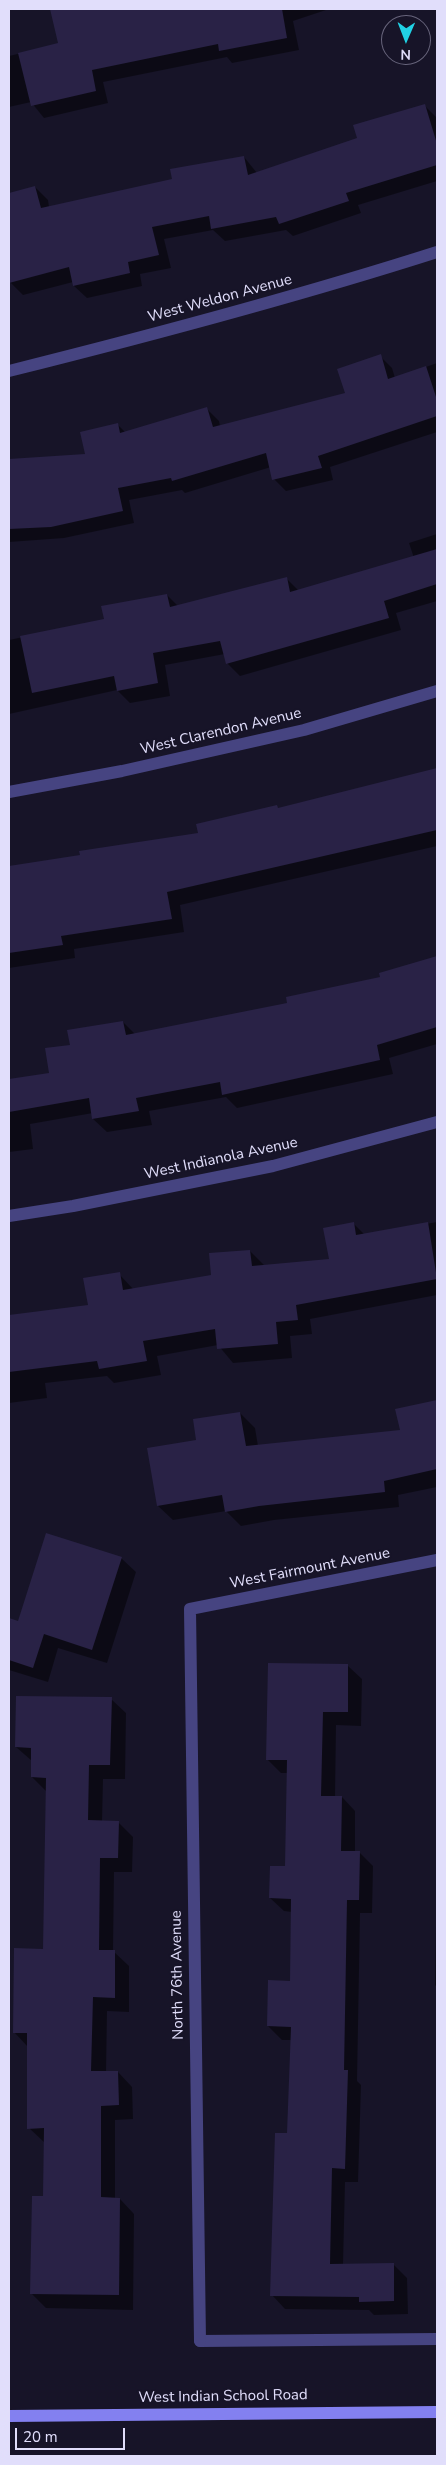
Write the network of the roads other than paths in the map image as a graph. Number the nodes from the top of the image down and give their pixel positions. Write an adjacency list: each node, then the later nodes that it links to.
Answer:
1 (437, 252): 2 (street, West Weldon Avenue)
2 (9, 371)
3 (437, 691): 4 (street, West Clarendon Avenue)
4 (9, 792)
5 (437, 1122): 6 (street, West Indianola Avenue)
6 (9, 1216)
7 (437, 1560): 8 (street, West Fairmount Avenue)
8 (190, 1610): 9 (street, North 76th Avenue)
9 (437, 2339)
10 (437, 2412): 11 (main road, West Indian School Road)
11 (9, 2416)

